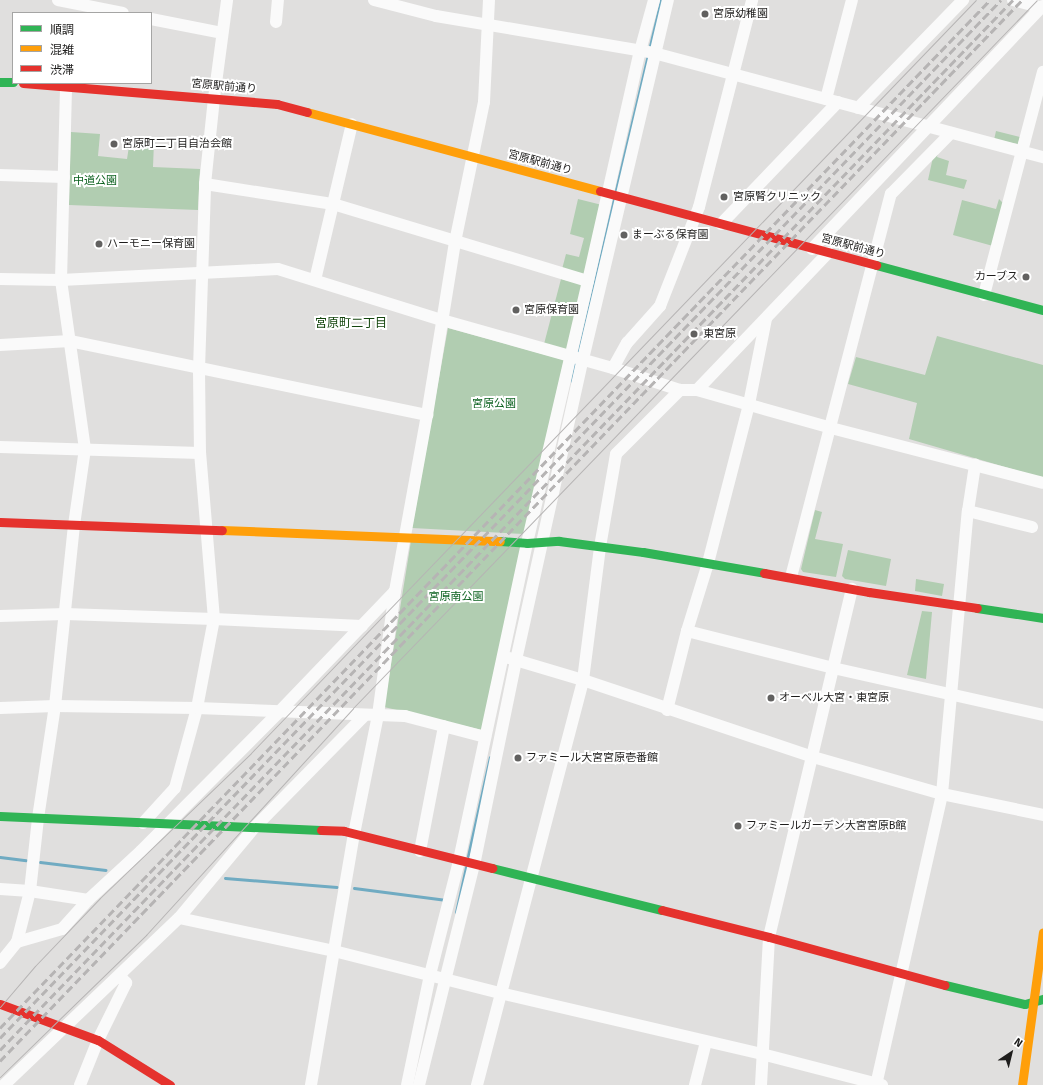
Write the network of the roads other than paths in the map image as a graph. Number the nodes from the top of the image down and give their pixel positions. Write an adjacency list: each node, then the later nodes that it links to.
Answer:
1 (227, 0): 17 (street)
2 (278, 0): 15 (street)
3 (374, 0): 16 (street)
4 (489, 0): 16 (street)
5 (654, 0): 18 (street)
6 (668, 0): 18 (street)
7 (752, 0): 20 (street)
8 (852, 0): 25 (street)
9 (963, 0): 27 (street)
10 (1013, 0): 12 (street)
11 (67, 4): 13 (street)
12 (1042, 7): 29 (street)
13 (118, 12)
14 (152, 19): 17 (street)
15 (276, 22)
16 (487, 23): 18 (street); 32 (street)
17 (222, 33): 24 (street)
18 (647, 52): 20 (street); 37 (street); 38 (street)
19 (1043, 72): 31 (street)
20 (733, 74): 25 (street); 40 (street)
21 (0, 82): 22 (street)
22 (12, 82)
23 (66, 84): 24 (street, 宮原駅前通り); 35 (street)
24 (214, 98): 28 (street, 宮原駅前通り); 36 (street)
25 (826, 99): 26 (street)
26 (838, 102): 27 (street); 41 (street)
27 (858, 108): 29 (street)
28 (352, 124): 32 (street, 宮原駅前通り); 39 (street)
29 (927, 127): 30 (street); 43 (street)
30 (951, 133): 31 (street); 45 (street)
31 (1023, 151): 33 (street); 51 (street)
32 (473, 157): 37 (street, 宮原駅前通り); 42 (street)
33 (1043, 157)
34 (0, 175): 35 (street)
35 (64, 177): 48 (street)
36 (205, 184): 39 (street); 46 (street)
37 (607, 193): 38 (street, 宮原駅前通り); 50 (street)
38 (620, 197): 40 (street, 宮原駅前通り); 57 (street)
39 (333, 204): 42 (street); 49 (street)
40 (695, 217): 41 (street, 宮原駅前通り); 58 (street)
41 (721, 224): 43 (street, 宮原駅前通り)
42 (455, 242): 50 (street); 54 (street)
43 (812, 249): 44 (street, 宮原駅前通り)
44 (828, 253): 45 (street, 宮原駅前通り); 53 (street)
45 (873, 265): 51 (street, 宮原駅前通り); 64 (street)
46 (201, 273): 48 (street); 49 (street); 59 (street)
47 (0, 279): 48 (street)
48 (61, 280): 55 (street)
49 (315, 280): 54 (street)
50 (588, 281): 57 (street)
51 (984, 295): 52 (street, 宮原駅前通り)
52 (1043, 310)
53 (766, 319): 61 (street); 62 (street)
54 (442, 320): 57 (street); 63 (street)
55 (70, 341): 56 (street); 59 (street); 66 (street)
56 (0, 345)
57 (577, 358): 58 (street); 76 (street); 77 (street)
58 (613, 368): 60 (street)
59 (199, 369): 63 (street); 67 (street)
60 (680, 390): 61 (street); 78 (street)
61 (697, 390): 62 (street)
62 (749, 404): 64 (street); 79 (street)
63 (427, 415): 75 (street)
64 (831, 428): 68 (street); 80 (street)
65 (0, 447): 66 (street)
66 (85, 449): 67 (street); 72 (street)
67 (200, 452): 74 (street)
68 (975, 465): 69 (street); 70 (street)
69 (1043, 483)
70 (968, 511): 73 (street); 83 (street)
71 (0, 522): 72 (street)
72 (74, 525): 74 (street); 84 (street)
73 (1032, 527)
74 (205, 529): 75 (street); 87 (street)
75 (404, 536): 77 (street); 82 (street)
76 (543, 541): 77 (street); 78 (street); 90 (street)
77 (528, 543): 90 (street)
78 (600, 547): 79 (street); 92 (street)
79 (708, 562): 80 (street); 89 (street)
80 (791, 577): 81 (street)
81 (852, 589): 83 (street); 91 (street)
82 (395, 591): 88 (street); 100 (street)
83 (960, 606): 86 (street); 93 (street)
84 (65, 614): 85 (street); 87 (street); 94 (street)
85 (0, 616)
86 (1043, 618)
87 (214, 619): 88 (street); 96 (street)
88 (362, 626): 98 (street)
89 (687, 631): 91 (street); 97 (street)
90 (509, 658): 92 (street); 103 (street); 114 (street)
91 (832, 668): 93 (street); 104 (street)
92 (583, 680): 97 (street); 115 (street)
93 (952, 694): 101 (street); 105 (street)
94 (54, 706): 95 (street); 96 (street); 108 (street)
95 (0, 708)
96 (197, 708): 98 (street); 110 (street)
97 (667, 710): 104 (street)
98 (280, 711): 99 (street); 109 (street)
99 (365, 715): 100 (street); 111 (street)
100 (378, 715): 102 (street); 112 (street)
101 (1043, 715)
102 (444, 726): 103 (street); 113 (street)
103 (485, 737): 114 (street)
104 (813, 757): 105 (street); 121 (street)
105 (942, 794): 107 (street); 125 (street)
106 (0, 816): 108 (street)
107 (1043, 816)
108 (38, 818): 110 (street); 117 (street)
109 (170, 822): 110 (street); 111 (street); 118 (street)
110 (143, 823)
111 (254, 828): 112 (street); 119 (street)
112 (354, 834): 113 (street); 123 (street)
113 (420, 851): 114 (street)
114 (466, 863): 115 (street); 127 (street)
115 (530, 879): 121 (street); 128 (street)
116 (0, 889): 117 (street)
117 (30, 891): 118 (street); 122 (street)
118 (88, 900): 122 (street)
119 (179, 918): 123 (street); 126 (street)
120 (1043, 932): 130 (street)
121 (769, 937): 125 (street); 135 (street)
122 (17, 942): 124 (street)
123 (334, 951): 127 (street); 139 (street)
124 (0, 963)
125 (900, 973): 130 (street); 145 (street)
126 (120, 976): 132 (street); 133 (street)
127 (438, 977): 128 (street); 140 (street); 141 (street)
128 (500, 994): 134 (street); 142 (street)
129 (1043, 999): 130 (street)
130 (1033, 1002): 146 (street)
131 (0, 1004): 132 (street)
132 (65, 1027): 133 (street); 136 (street)
133 (98, 1040): 137 (street); 138 (street)
134 (706, 1042): 135 (street); 143 (street)
135 (762, 1054): 144 (street); 145 (street)
136 (4, 1085)
137 (80, 1085)
138 (170, 1085)
139 (311, 1085)
140 (407, 1085)
141 (419, 1085)
142 (477, 1085)
143 (695, 1085)
144 (761, 1085)
145 (878, 1085)
146 (1022, 1085)

